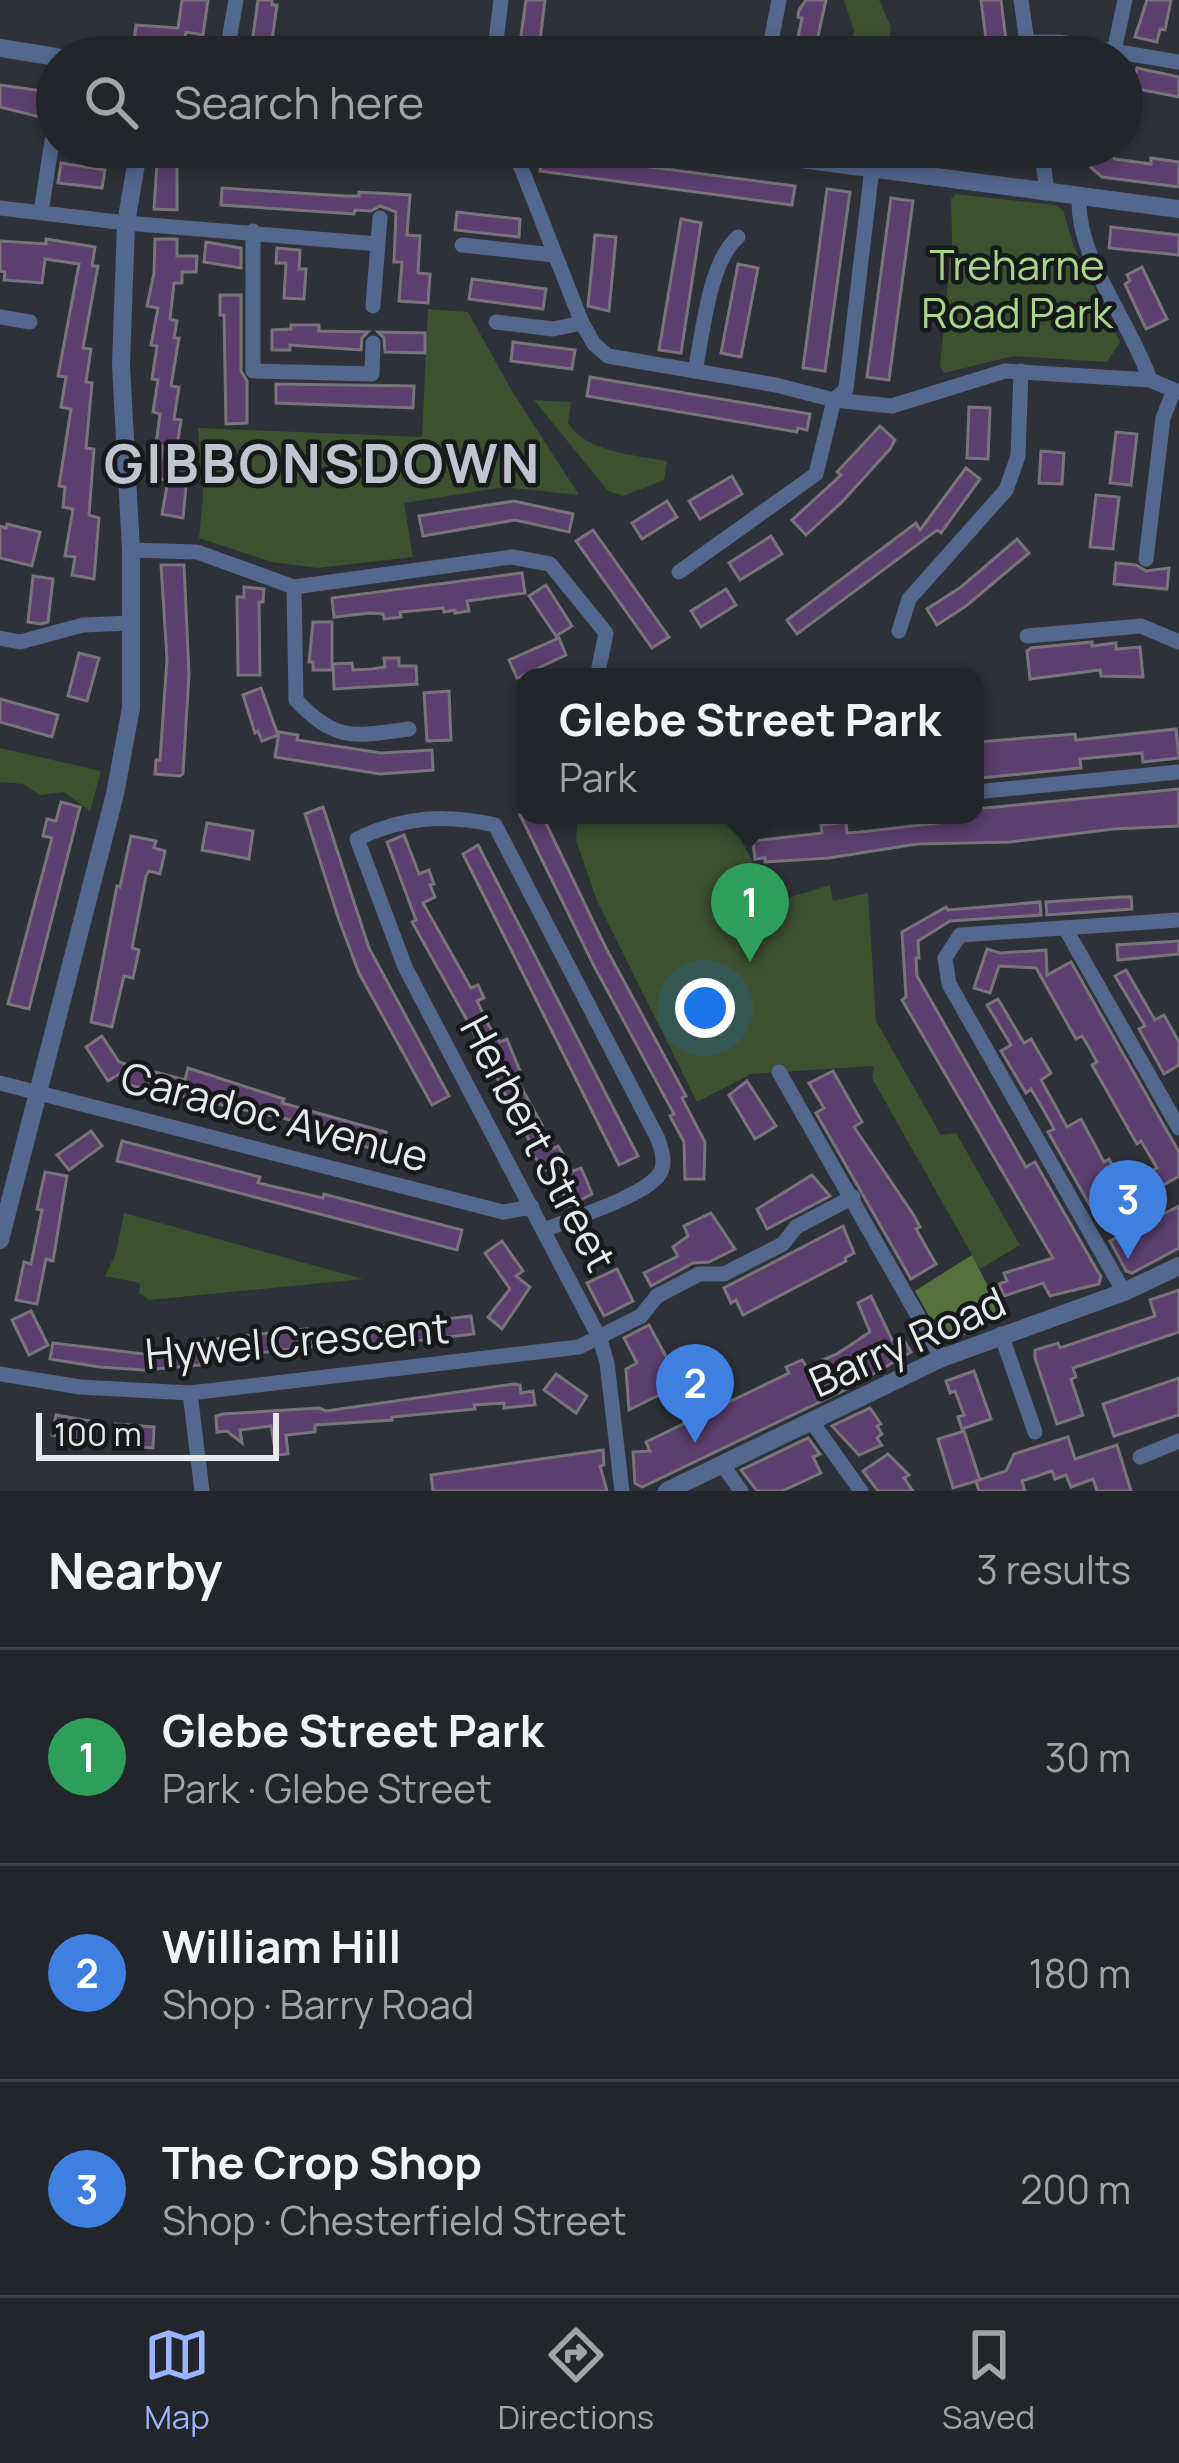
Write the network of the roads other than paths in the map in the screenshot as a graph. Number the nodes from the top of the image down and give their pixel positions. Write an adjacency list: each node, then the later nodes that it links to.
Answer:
1 (236, 0): 6 (street)
2 (501, 0): 7 (street)
3 (779, 0): 8 (street)
4 (1022, 0): 9 (street)
5 (1125, 0): 10 (street)
6 (230, 36)
7 (497, 36)
8 (776, 36)
9 (1026, 36)
10 (1117, 36)
11 (0, 49): 12 (street)
12 (36, 54)
13 (1143, 56): 14 (street)
14 (1179, 62)
15 (48, 168): 25 (street)
16 (135, 168): 27 (street)
17 (521, 168): 32 (street)
18 (874, 168): 20 (street)
19 (1044, 168): 21 (street)
20 (881, 169): 21 (street); 43 (street)
21 (1047, 191): 22 (street)
22 (1079, 196): 24 (street); 41 (street)
23 (0, 208): 25 (street)
24 (1179, 209)
25 (41, 212): 27 (street)
26 (380, 218): 30 (street)
27 (126, 223): 28 (street); 44 (street)
28 (253, 231): 30 (street); 38 (street)
29 (738, 237): 39 (street)
30 (378, 244): 33 (street)
31 (462, 245): 32 (street)
32 (554, 255): 37 (street)
33 (373, 306)
34 (0, 316): 35 (street)
35 (31, 322)
36 (496, 322): 37 (street)
37 (581, 323): 39 (street)
38 (373, 344)
39 (695, 371): 43 (street)
40 (1022, 371): 41 (street); 43 (street); 49 (street)
41 (1150, 380): 42 (street)
42 (1176, 391): 45 (street)
43 (834, 400): 46 (street)
44 (131, 550): 47 (street); 48 (street)
45 (1146, 559)
46 (679, 572)
47 (294, 587): 53 (street); 54 (street)
48 (131, 623): 51 (street); 61 (street)
49 (899, 632)
50 (1027, 636): 52 (street)
51 (0, 638)
52 (1179, 642)
53 (599, 668)
54 (409, 729)
55 (1179, 772): 56 (street)
56 (984, 791)
57 (1179, 920): 58 (street)
58 (1065, 928): 62 (street); 68 (street)
59 (779, 1072): 63 (street)
60 (0, 1083): 61 (street, Caradoc Avenue)
61 (39, 1090): 64 (street, Caradoc Avenue); 66 (street)
62 (1179, 1128)
63 (853, 1198): 70 (street); 71 (street)
64 (532, 1208): 65 (street, Herbert Street); 65 (street, Herbert Street)
65 (544, 1230): 70 (street, Herbert Street)
66 (0, 1240)
67 (1179, 1266): 68 (street, Barry Road)
68 (1124, 1292): 69 (street, Barry Road)
69 (1001, 1334): 71 (street, Barry Road); 75 (street)
70 (600, 1339): 73 (street, Hywel Crescent); 80 (street, Herbert Street)
71 (942, 1358): 74 (street, Barry Road)
72 (0, 1374): 73 (street, Hywel Crescent)
73 (190, 1393): 79 (street)
74 (812, 1422): 78 (street, Barry Road); 83 (street)
75 (1035, 1432)
76 (1179, 1441): 77 (street)
77 (1140, 1457)
78 (722, 1464): 81 (street, Barry Road); 82 (street)
79 (202, 1491)
80 (622, 1491)
81 (667, 1491)
82 (741, 1491)
83 (861, 1491)

